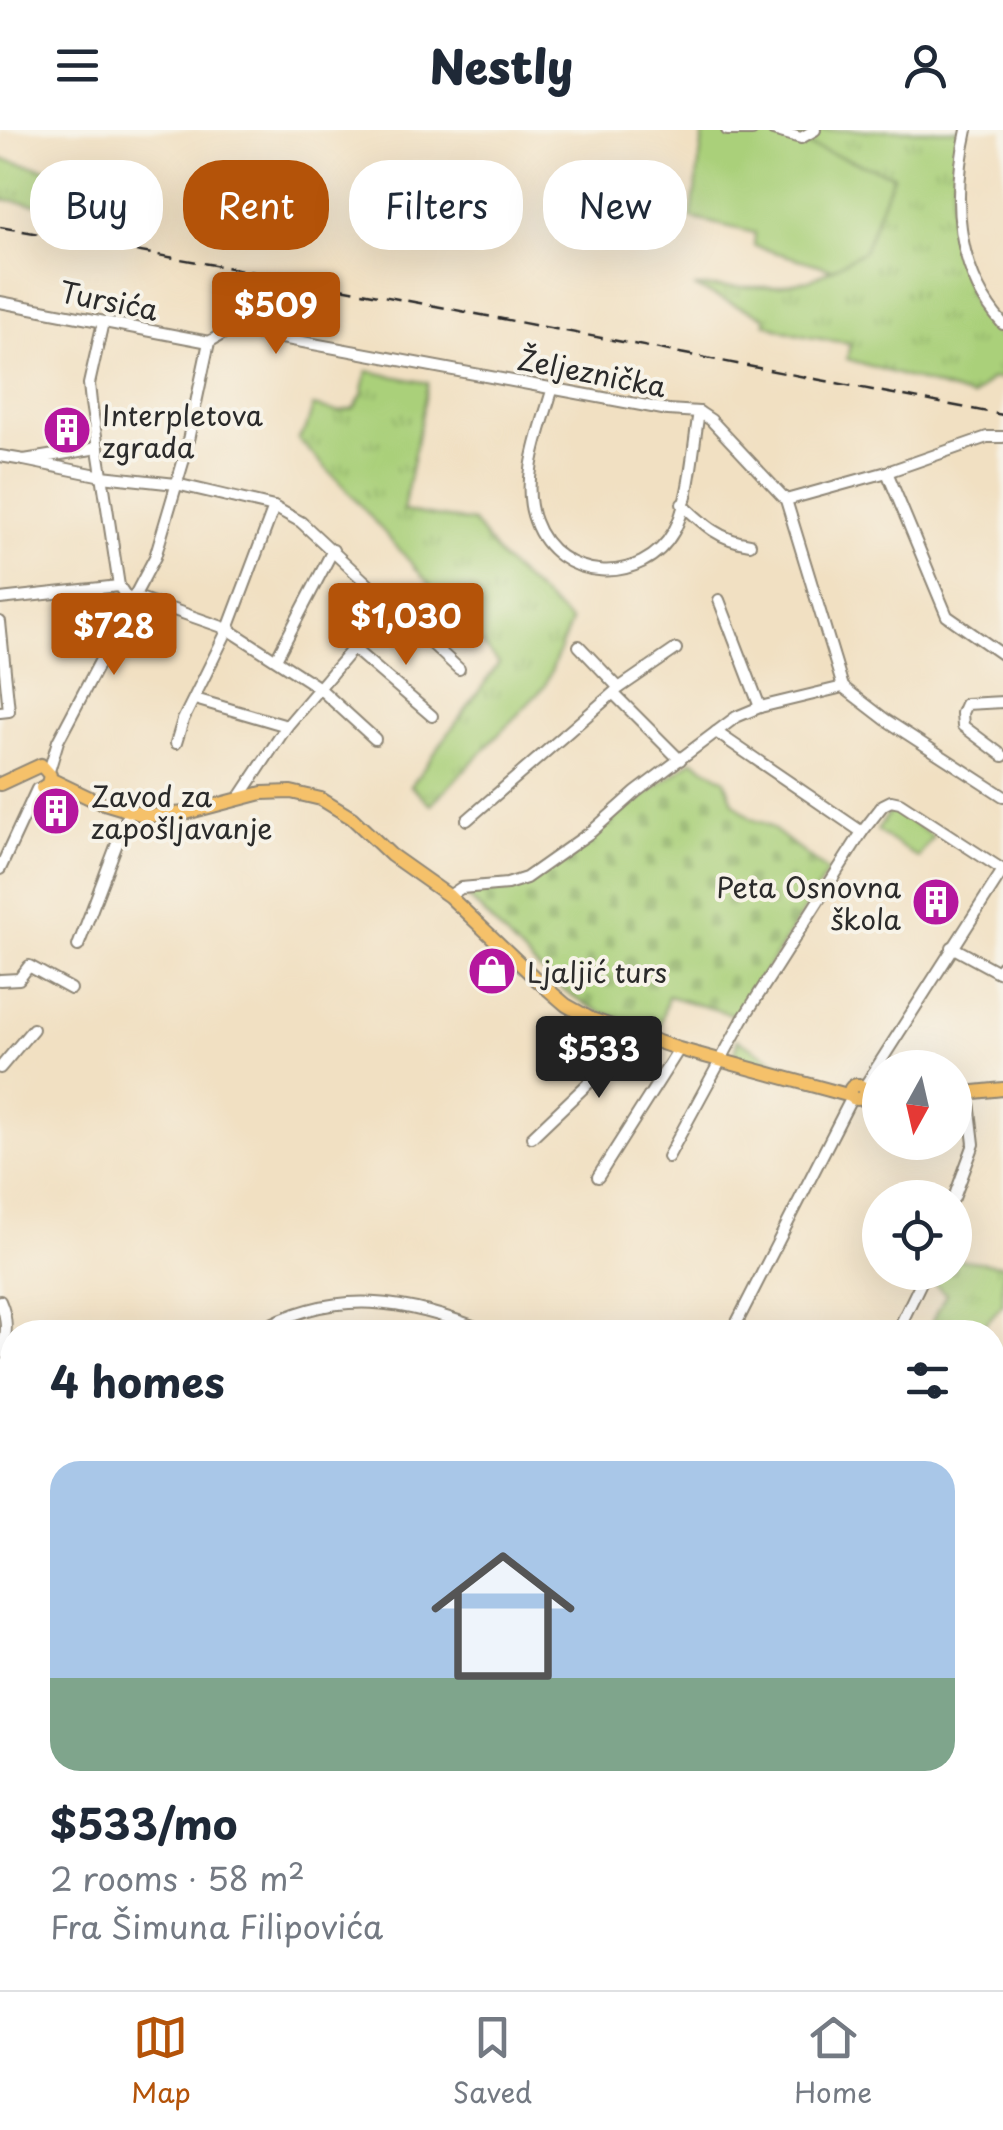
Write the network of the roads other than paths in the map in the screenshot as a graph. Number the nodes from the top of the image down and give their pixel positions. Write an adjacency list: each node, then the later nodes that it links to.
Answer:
1 (727, 130): 2 (street)
2 (752, 130)
3 (773, 130): 4 (street)
4 (815, 130)
5 (967, 130): 8 (street)
6 (0, 302): 7 (street, Tursića)
7 (103, 322): 9 (street, Tursića); 13 (street)
8 (1003, 324)
9 (208, 342): 10 (street, Željeznička); 18 (street)
10 (554, 387): 11 (street, Željeznička); 20 (street)
11 (699, 412): 19 (street, Željeznička); 20 (street)
12 (1003, 438): 16 (street)
13 (98, 448): 15 (street); 17 (street)
14 (0, 456): 15 (street)
15 (24, 460): 17 (street)
16 (886, 472): 19 (street); 34 (street)
17 (102, 476): 18 (street); 24 (street)
18 (176, 484): 21 (street); 26 (street)
19 (786, 500): 38 (street)
20 (682, 504): 22 (street)
21 (274, 507): 23 (street); 30 (street)
22 (750, 544)
23 (333, 550): 28 (street); 35 (street)
24 (118, 586): 25 (street); 26 (street)
25 (0, 599)
26 (133, 600): 30 (street); 51 (street)
27 (719, 600): 42 (street)
28 (389, 606): 33 (street); 36 (street)
29 (0, 622): 43 (street)
30 (228, 629): 35 (street); 40 (street)
31 (578, 646): 39 (street)
32 (676, 649): 39 (street)
33 (354, 650): 37 (street); 44 (street)
34 (1003, 655)
35 (276, 659): 37 (street)
36 (459, 670)
37 (318, 687): 45 (street); 47 (street)
38 (842, 687): 42 (street); 53 (street)
39 (617, 691): 50 (street); 56 (street)
40 (195, 699): 45 (street); 48 (street)
41 (1003, 702): 49 (street)
42 (760, 707): 46 (street)
43 (4, 712)
44 (432, 716)
45 (287, 726): 54 (street)
46 (716, 732): 50 (street); 57 (street)
47 (374, 739)
48 (176, 743)
49 (1003, 756)
50 (680, 760): 60 (street)
51 (39, 778): 52 (main road); 55 (main road); 58 (street)
52 (0, 785)
53 (1003, 796)
54 (240, 797): 55 (main road); 60 (main road)
55 (129, 812): 61 (street)
56 (467, 820)
57 (862, 832): 59 (street); 69 (street)
58 (0, 870)
59 (1003, 870): 62 (street)
60 (449, 896): 67 (main road)
61 (78, 946)
62 (952, 947): 63 (street); 72 (street)
63 (1003, 966)
64 (0, 980): 65 (street)
65 (71, 989)
66 (33, 1029): 70 (street)
67 (621, 1031): 68 (main road); 74 (street)
68 (679, 1048): 69 (main road); 76 (street)
69 (721, 1059): 72 (main road); 75 (street)
70 (0, 1068)
71 (1003, 1089): 73 (main road)
72 (859, 1091): 80 (street)
73 (972, 1092)
74 (532, 1137)
75 (668, 1157)
76 (598, 1176)
77 (917, 1290): 81 (street)
78 (278, 1320): 79 (street)
79 (450, 1320)
80 (742, 1320)
81 (903, 1320)

